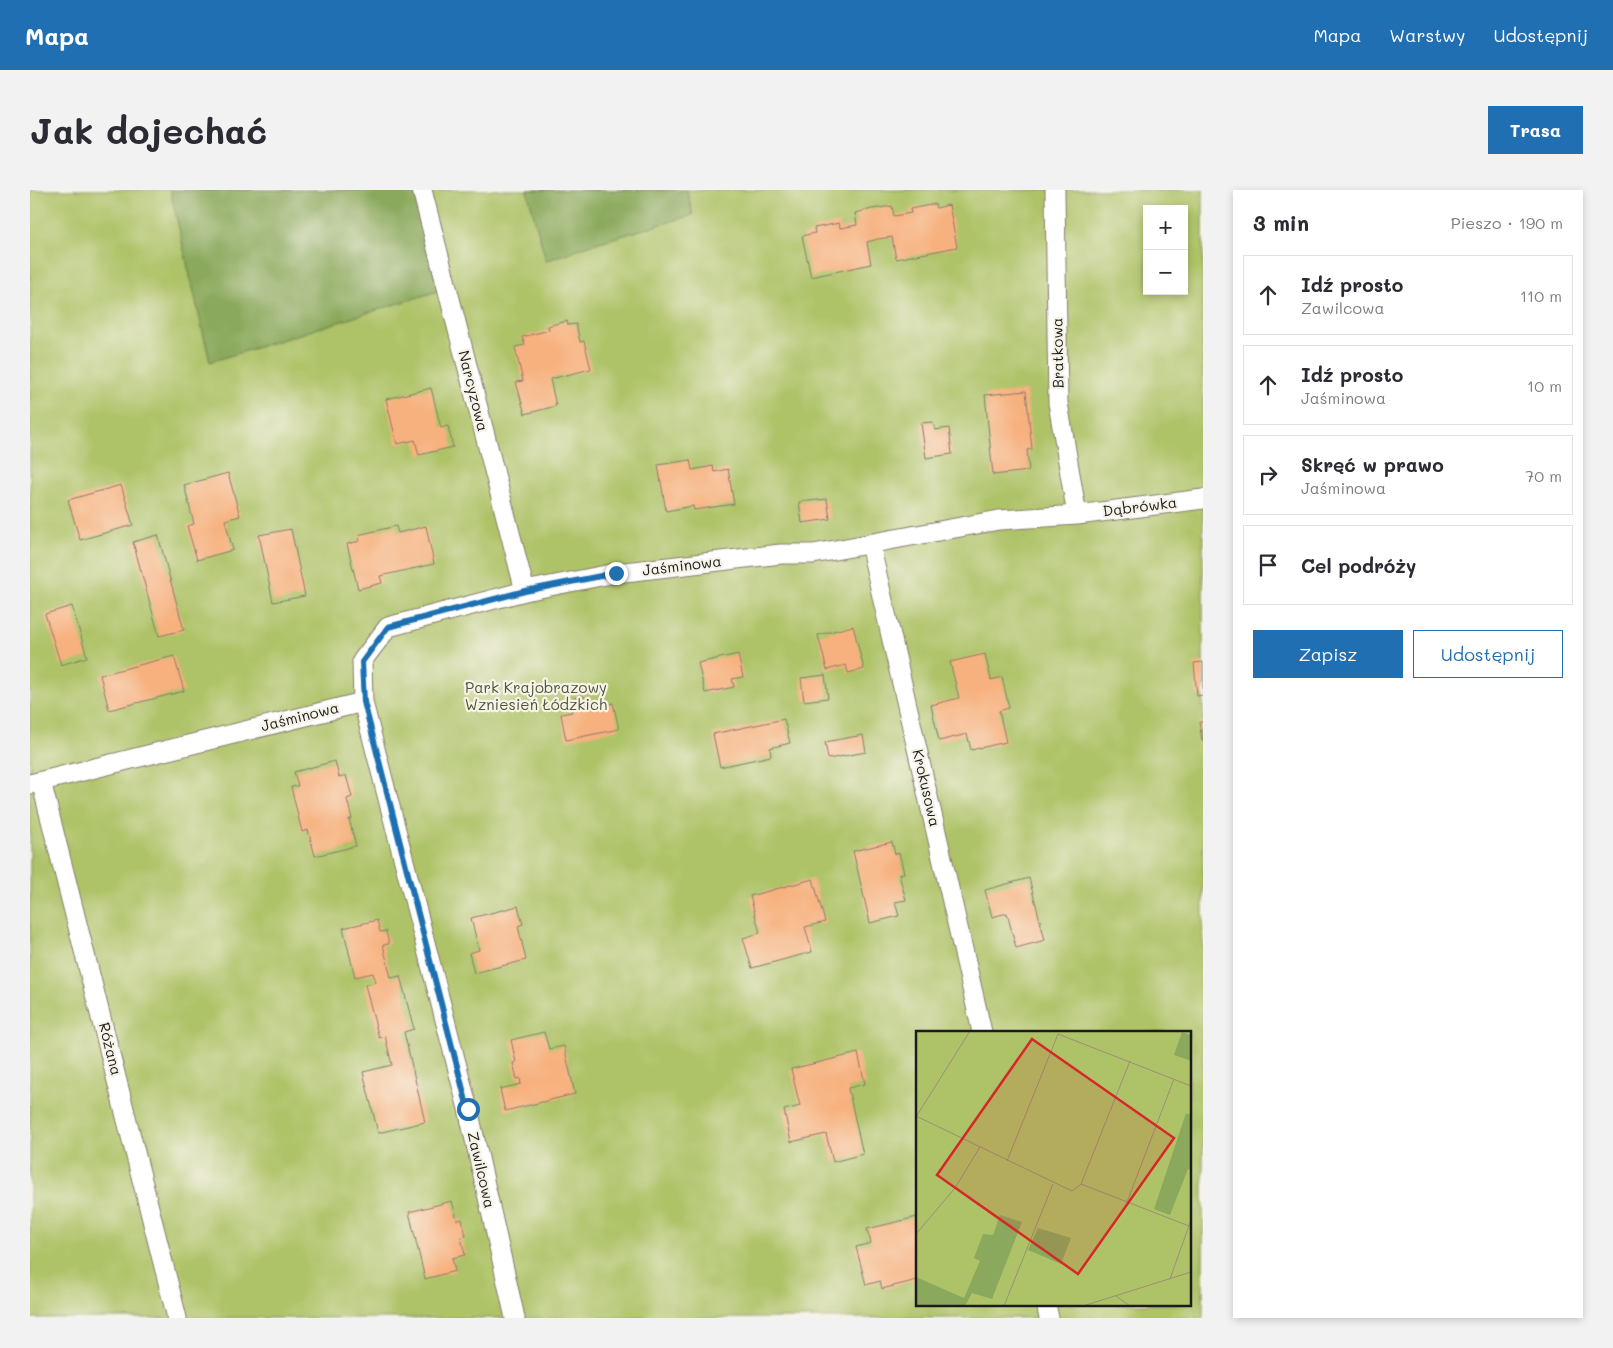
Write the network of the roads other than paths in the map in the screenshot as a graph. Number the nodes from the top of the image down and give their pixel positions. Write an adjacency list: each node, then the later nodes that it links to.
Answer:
1 (422, 190): 6 (street, Narcyzowa)
2 (1055, 190): 4 (street, Bratkowa)
3 (1203, 499): 4 (street, Dąbrówka)
4 (1077, 515): 5 (street, Jaśminowa)
5 (870, 544): 6 (street, Jaśminowa); 9 (street, Krokusowa)
6 (525, 591): 7 (street, Jaśminowa)
7 (364, 702): 8 (street, Jaśminowa); 11 (street, Zawilcowa)
8 (36, 782): 10 (street, Różana)
9 (982, 1031)
10 (177, 1318)
11 (515, 1318)

